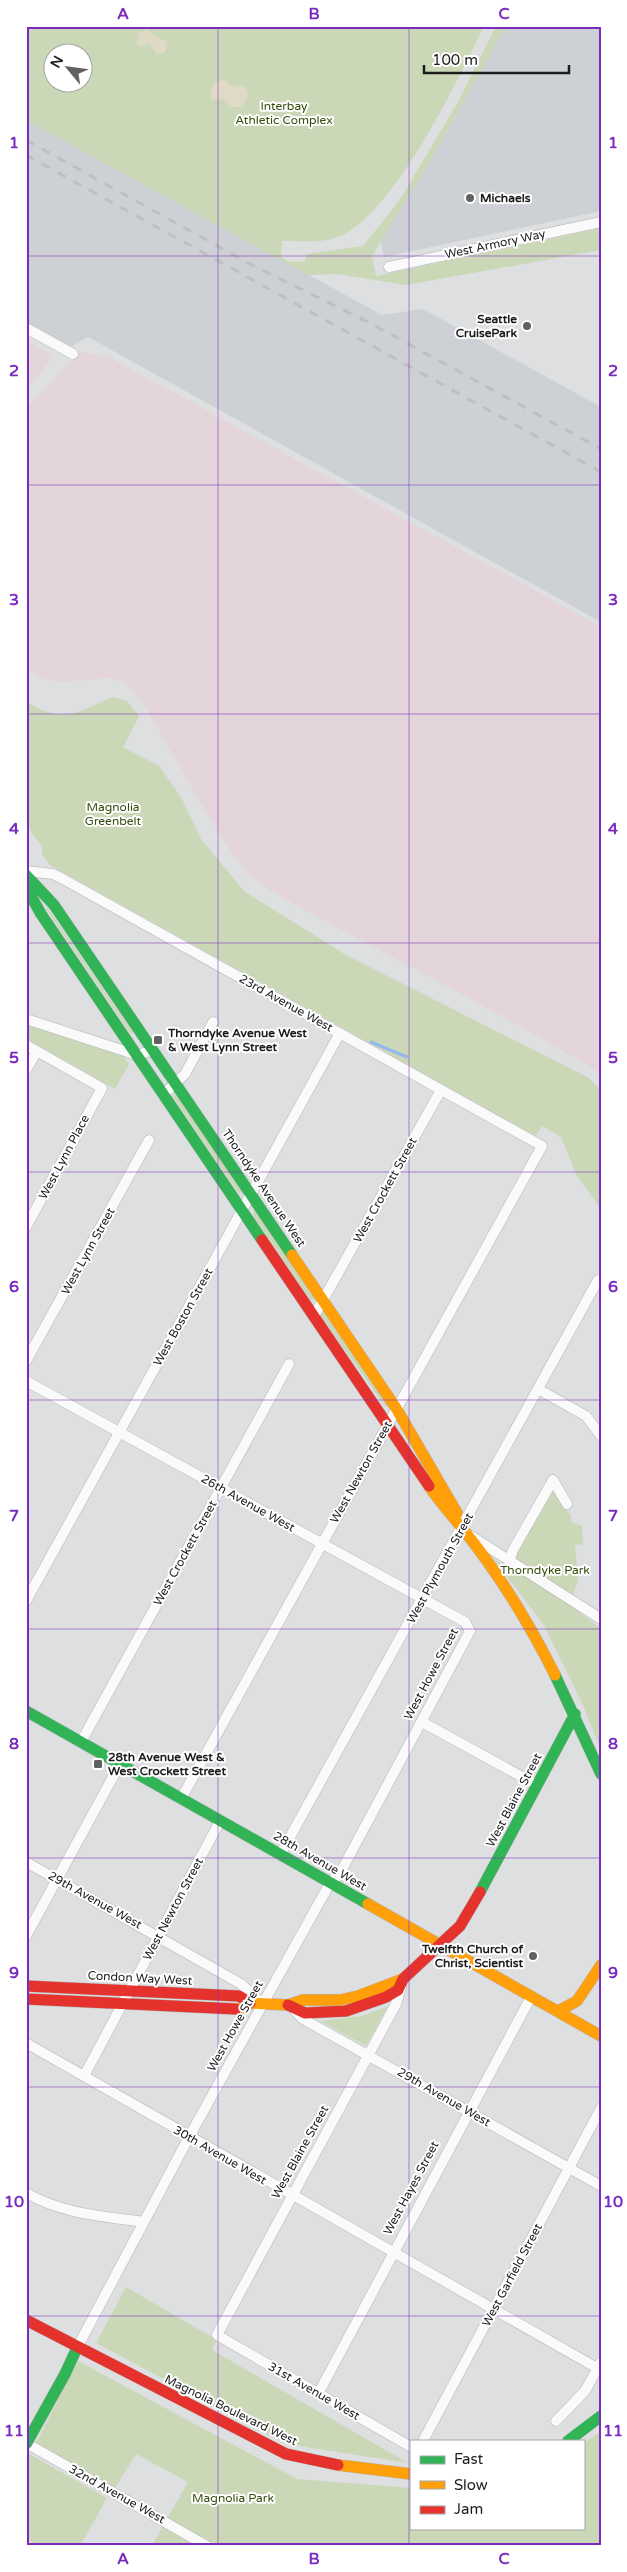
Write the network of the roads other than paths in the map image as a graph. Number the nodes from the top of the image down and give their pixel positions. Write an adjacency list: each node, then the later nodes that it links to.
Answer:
1 (601, 222): 2 (street, West Armory Way)
2 (389, 267)
3 (26, 328): 4 (street)
4 (73, 354)
5 (26, 871): 10 (street, 23rd Avenue West)
6 (26, 875): 12 (main road, Thorndyke Avenue West)
7 (26, 887): 14 (main road, Thorndyke Avenue West)
8 (26, 1019): 14 (street)
9 (213, 1022): 16 (street)
10 (340, 1033): 17 (street, 23rd Avenue West); 21 (street, West Boston Street)
11 (26, 1045): 13 (street)
12 (153, 1050): 14 (street); 16 (main road, Thorndyke Avenue West)
13 (37, 1051): 15 (street); 22 (street, West Lynn Place)
14 (137, 1055): 18 (main road, Thorndyke Avenue West)
15 (26, 1070)
16 (175, 1083): 18 (street); 21 (main road, Thorndyke Avenue West)
17 (441, 1090): 20 (street, 23rd Avenue West); 26 (street, West Crockett Street)
18 (163, 1095): 23 (main road, Thorndyke Avenue West)
19 (149, 1140): 28 (street, West Lynn Street)
20 (542, 1146): 32 (street, West Newton Street)
21 (252, 1194): 23 (street, West Boston Street); 26 (main road, Thorndyke Avenue West)
22 (30, 1209): 24 (street, West Lynn Place)
23 (242, 1211): 27 (main road, Thorndyke Avenue West); 34 (street, West Boston Street)
24 (26, 1227)
25 (598, 1280): 31 (street, West Plymouth Street)
26 (323, 1300): 27 (street, West Crockett Street); 32 (main road, Thorndyke Avenue West)
27 (314, 1316): 33 (main road, Thorndyke Avenue West)
28 (26, 1361)
29 (289, 1364): 36 (street, West Crockett Street)
30 (26, 1381): 34 (street, 26th Avenue West)
31 (538, 1389): 35 (street); 38 (street, West Plymouth Street)
32 (396, 1408): 33 (street, West Newton Street); 38 (main road, Thorndyke Avenue West)
33 (387, 1424): 38 (main road, Thorndyke Avenue West); 39 (street, West Newton Street)
34 (119, 1432): 36 (street, 26th Avenue West); 42 (street, West Boston Street)
35 (601, 1436)
36 (221, 1488): 39 (street, 26th Avenue West); 48 (street, West Crockett Street)
37 (567, 1504): 40 (street)
38 (462, 1528): 40 (street); 41 (street, West Plymouth Street); 46 (main road, Thorndyke Avenue West)
39 (322, 1544): 41 (street, 26th Avenue West); 52 (street, West Newton Street)
40 (509, 1562): 43 (street)
41 (423, 1599): 44 (street, 26th Avenue West); 54 (street, West Plymouth Street)
42 (26, 1601)
43 (601, 1619)
44 (468, 1625): 47 (street, West Howe Street)
45 (26, 1710): 48 (main road, 28th Avenue West)
46 (575, 1714): 50 (main road, Thorndyke Avenue West); 51 (main road, West Blaine Street)
47 (422, 1722): 51 (street); 57 (street, West Howe Street)
48 (81, 1742): 49 (main road, 28th Avenue West)
49 (120, 1764): 52 (main road, 28th Avenue West); 56 (street)
50 (601, 1774)
51 (537, 1785): 60 (main road, West Blaine Street)
52 (182, 1798): 53 (main road, 28th Avenue West)
53 (220, 1821): 54 (main road, 28th Avenue West); 59 (street, West Newton Street)
54 (280, 1855): 57 (main road, 28th Avenue West)
55 (26, 1862): 56 (street, 29th Avenue West)
56 (58, 1880): 58 (street); 59 (street, 29th Avenue West)
57 (330, 1883): 60 (main road, 28th Avenue West); 69 (street, West Howe Street)
58 (26, 1936)
59 (158, 1937): 64 (street, West Newton Street); 69 (street, 29th Avenue West)
60 (440, 1945): 62 (main road, Condon Way West); 65 (main road, 28th Avenue West)
61 (601, 1965): 71 (main road)
62 (404, 1979): 70 (main road, Condon Way West); 74 (street, West Blaine Street)
63 (26, 1986): 64 (main road, Condon Way West)
64 (129, 1991): 67 (street, West Newton Street); 68 (main road, Condon Way West)
65 (531, 1996): 71 (main road, 28th Avenue West); 77 (street, West Hayes Street)
66 (26, 1999): 67 (main road, Condon Way West)
67 (123, 2003): 68 (main road, Condon Way West); 75 (street, West Newton Street)
68 (250, 2004): 69 (main road, Condon Way West)
69 (263, 2004): 70 (main road, Condon Way West); 78 (street, West Howe Street)
70 (288, 2005): 74 (street, 29th Avenue West)
71 (558, 2011): 72 (main road, 28th Avenue West)
72 (601, 2036)
73 (26, 2043): 75 (street, 30th Avenue West)
74 (369, 2054): 77 (street, 29th Avenue West); 82 (street, West Blaine Street)
75 (84, 2076): 78 (street, 30th Avenue West)
76 (601, 2108): 79 (street, West Garfield Street)
77 (468, 2110): 79 (street, 29th Avenue West); 84 (street, West Hayes Street)
78 (189, 2137): 82 (street, 30th Avenue West); 83 (street, West Howe Street)
79 (569, 2168): 80 (street, 29th Avenue West); 85 (street, West Garfield Street)
80 (601, 2186)
81 (26, 2194): 83 (street)
82 (292, 2195): 84 (street, 30th Avenue West); 87 (street, West Blaine Street)
83 (144, 2222): 88 (street, West Howe Street)
84 (394, 2252): 85 (street, 30th Avenue West); 90 (street, West Hayes Street)
85 (494, 2309): 89 (street, 30th Avenue West); 93 (street, West Garfield Street)
86 (26, 2320): 88 (main road, Magnolia Boulevard West)
87 (216, 2336): 90 (street, 31st Avenue West)
88 (77, 2348): 95 (main road, West Howe Street, bridge); 97 (main road, Magnolia Boulevard West)
89 (599, 2365): 92 (street)
90 (318, 2394): 96 (street, 31st Avenue West)
91 (601, 2416): 94 (main road)
92 (556, 2421)
93 (424, 2440)
94 (569, 2440)
95 (26, 2444): 98 (street, 32nd Avenue West)
96 (410, 2446)
97 (410, 2474)
98 (207, 2546)

